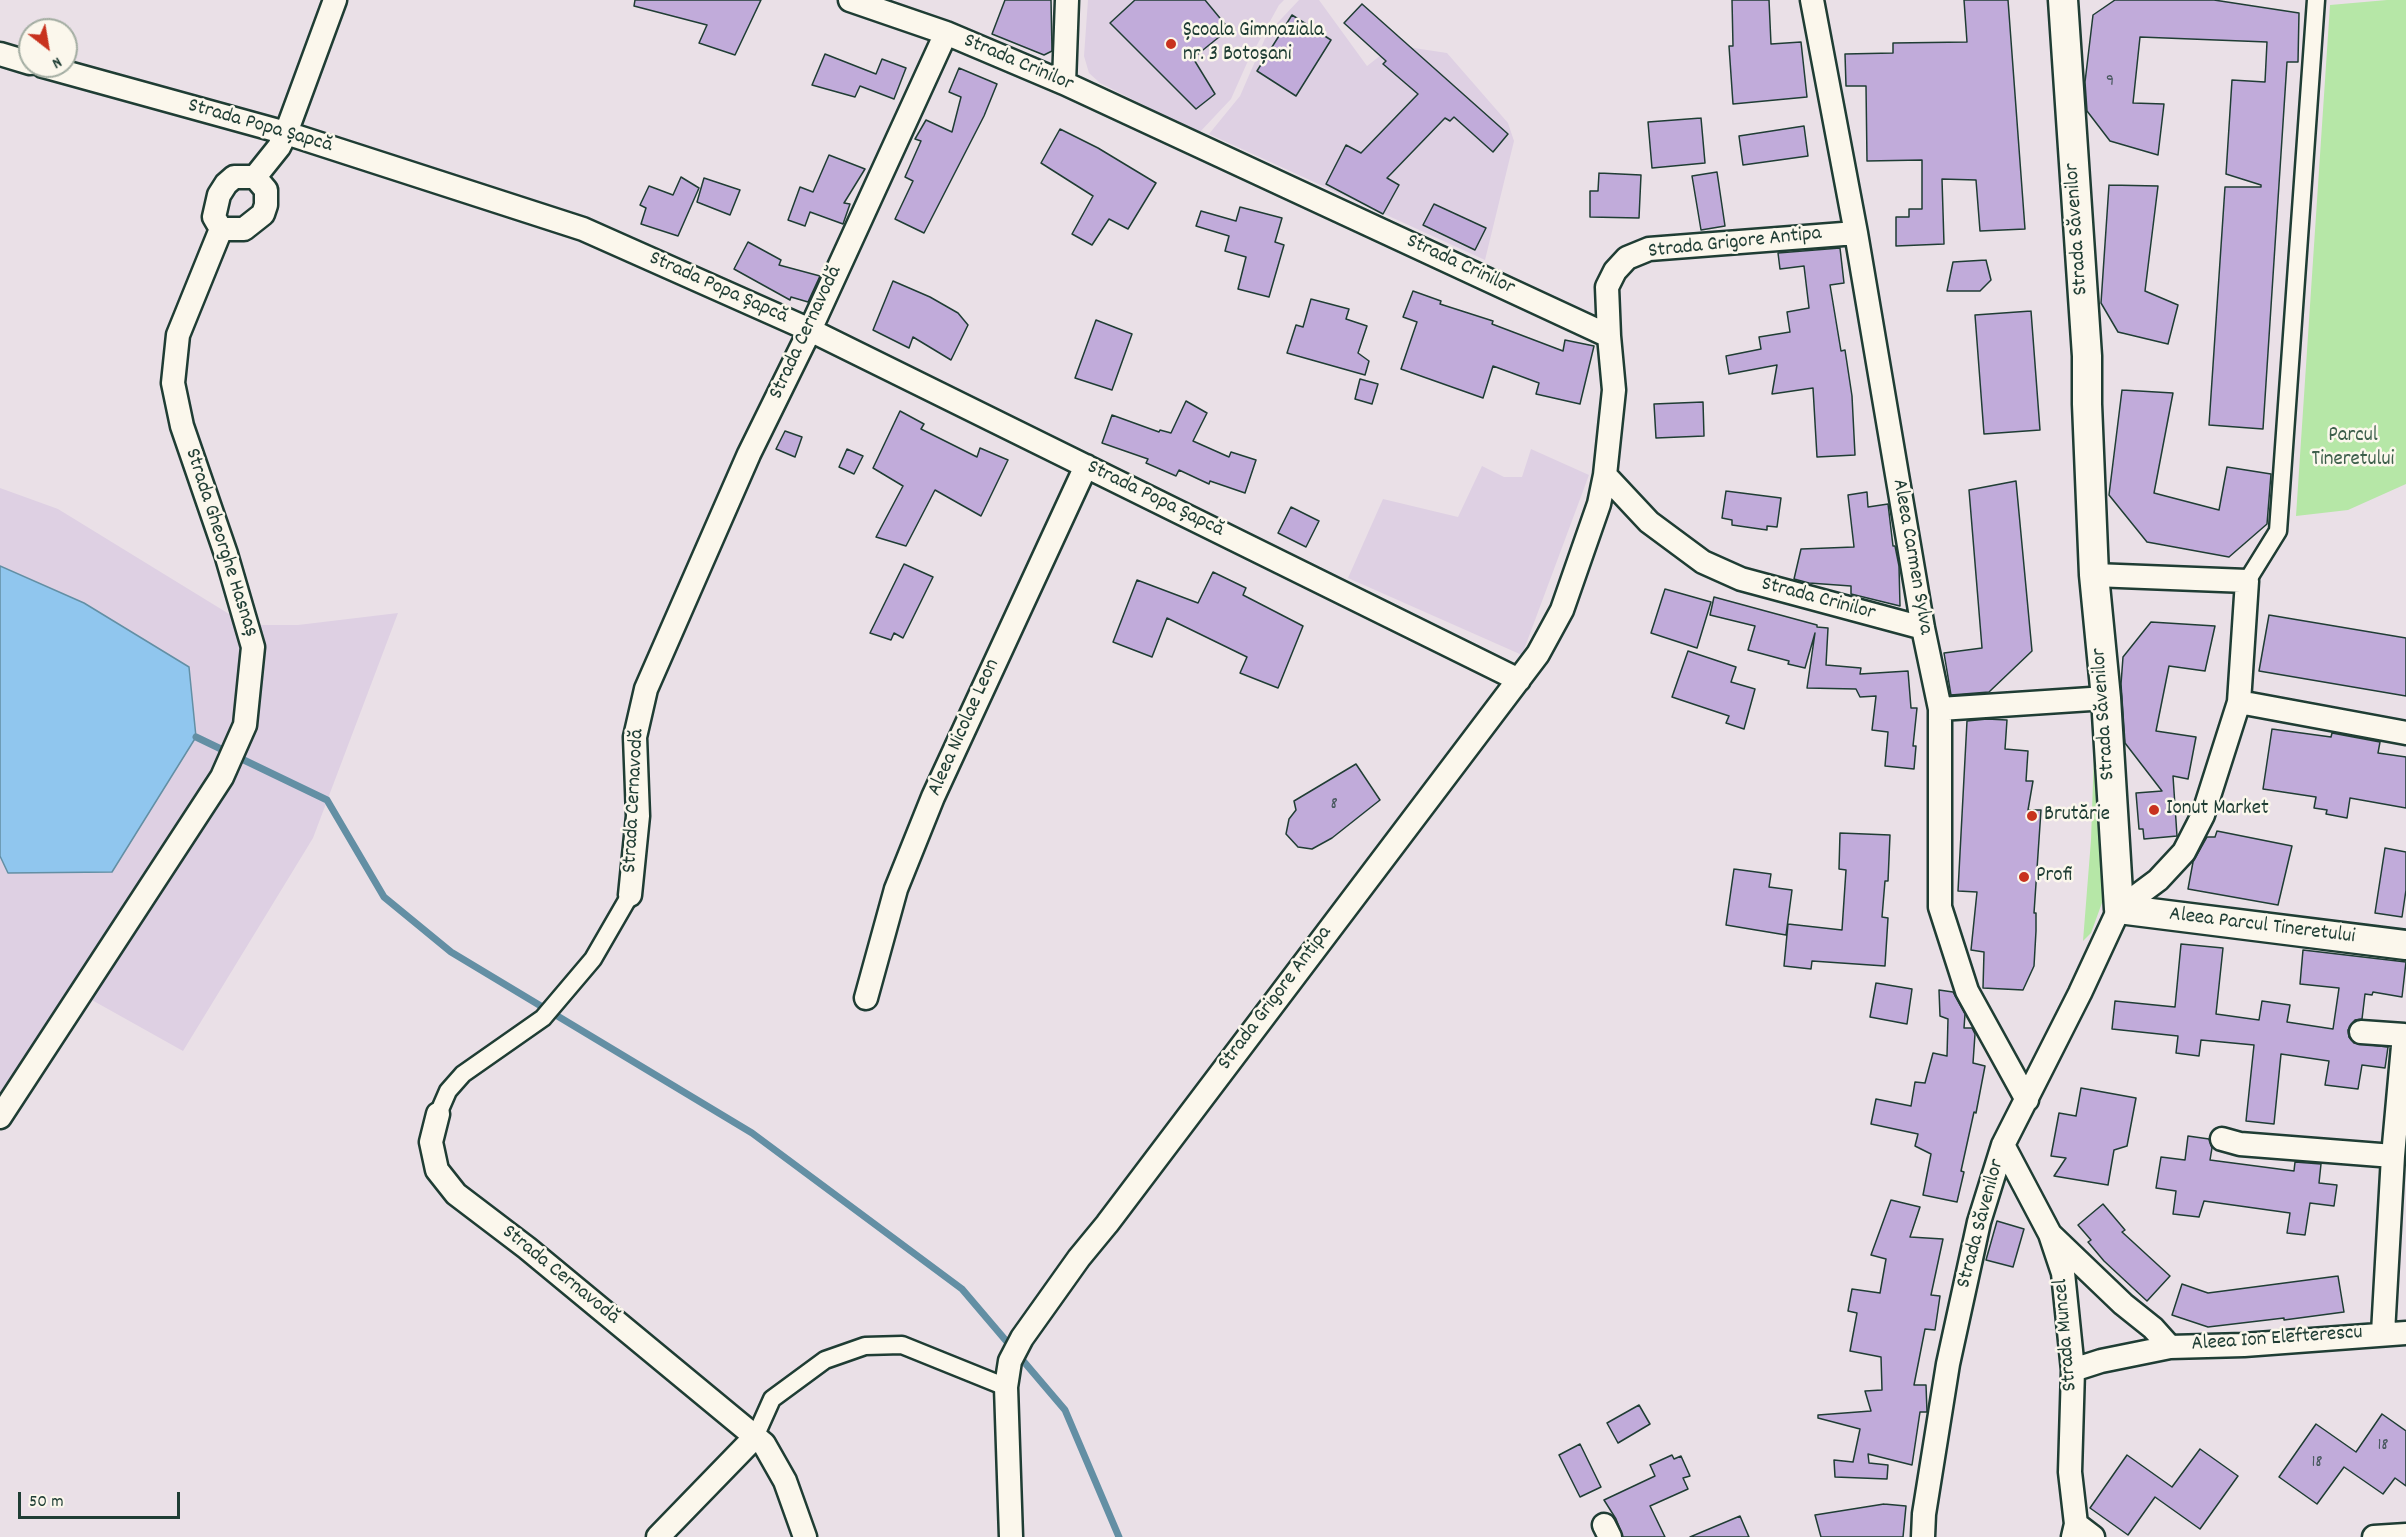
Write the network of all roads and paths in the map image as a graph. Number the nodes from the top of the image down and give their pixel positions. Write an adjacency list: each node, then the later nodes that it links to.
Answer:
1 (335, 0): 12 (street)
2 (850, 0): 7 (street, Strada Crinilor)
3 (1067, 0): 11 (street)
4 (1812, 0): 15 (street, Aleea Carmen Sylva)
5 (2063, 0): 20 (street, Strada Săvenilor)
6 (2316, 0): 21 (street)
7 (946, 33): 11 (street, Strada Crinilor); 16 (street, Strada Cernavodă)
8 (0, 54): 9 (street)
9 (18, 59)
10 (78, 76): 12 (street, Strada Popa Șapcă)
11 (1064, 83): 17 (street, Strada Crinilor)
12 (286, 134): 13 (street); 16 (street, Strada Popa Șapcă)
13 (255, 177): 14 (street); 14 (street)
14 (221, 229): 35 (street, Strada Gheorghe Hasnaș)
15 (1856, 232): 17 (street, Strada Grigore Antipa); 22 (street, Aleea Carmen Sylva)
16 (810, 330): 18 (street, Strada Popa Șapcă); 28 (street, Strada Cernavodă)
17 (1609, 336): 19 (street)
18 (1086, 466): 23 (street, Strada Popa Șapcă); 31 (street, Aleea Nicolae Leon)
19 (1605, 475): 22 (street, Strada Crinilor); 23 (street, Strada Grigore Antipa)
20 (2094, 575): 21 (street); 24 (street, Strada Săvenilor)
21 (2247, 581): 25 (street)
22 (1923, 628): 26 (street, Aleea Carmen Sylva)
23 (1519, 680): 45 (street, Strada Grigore Antipa)
24 (2106, 698): 26 (street); 29 (street, Strada Săvenilor)
25 (2239, 702): 27 (street); 29 (street)
26 (1940, 709): 33 (street, Aleea Carmen Sylva)
27 (2406, 733)
28 (630, 895): 34 (street, Strada Cernavodă)
29 (2119, 909): 30 (street, Aleea Parcul Tineretului); 33 (street, Strada Săvenilor)
30 (2406, 945)
31 (866, 998)
32 (2361, 1032): 38 (street)
33 (2027, 1100): 37 (street, Strada Săvenilor)
34 (438, 1114): 46 (street, Strada Cernavodă)
35 (0, 1117)
36 (2222, 1139): 38 (street)
37 (2003, 1145): 40 (street, Strada Muncel); 52 (street, Strada Săvenilor)
38 (2392, 1156): 39 (street)
39 (2398, 1208): 41 (street)
40 (2050, 1234): 43 (street, Aleea Ion Elefterescu); 44 (street, Strada Muncel)
41 (2383, 1333): 42 (street, Aleea Ion Elefterescu); 43 (street, Aleea Ion Elefterescu)
42 (2406, 1333)
43 (2169, 1347): 44 (street)
44 (2073, 1370): 47 (street, Strada Muncel)
45 (1006, 1387): 46 (street); 51 (street, Strada Grigore Antipa)
46 (755, 1437): 49 (street); 50 (street, Strada Cernavodă)
47 (2081, 1533)
48 (2406, 1535): 53 (street)
49 (658, 1537)
50 (805, 1537)
51 (1011, 1537)
52 (1923, 1537)
53 (2374, 1537)

